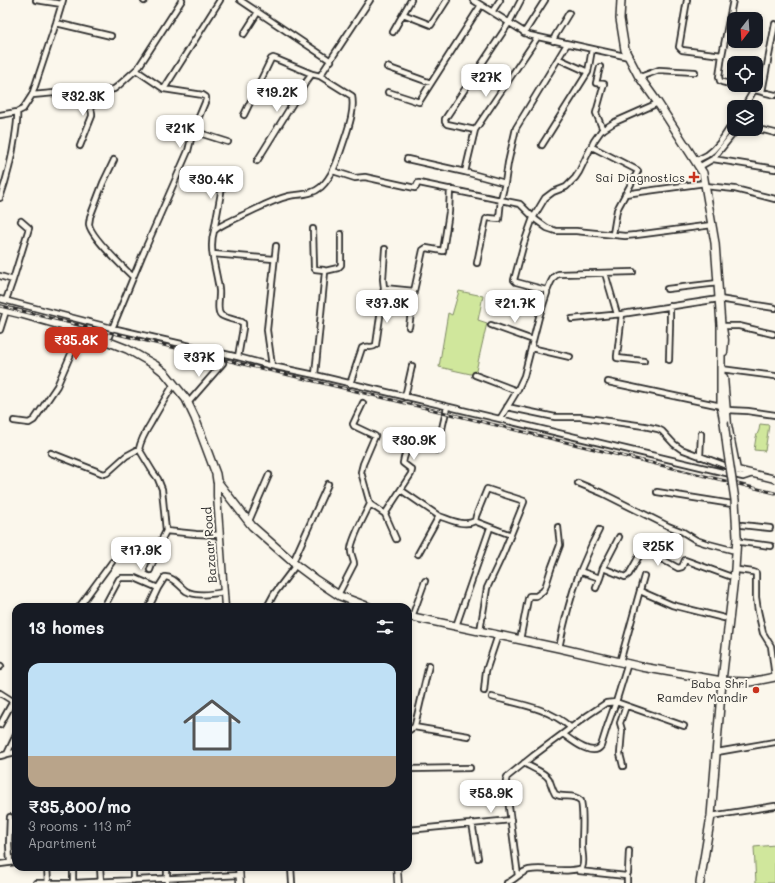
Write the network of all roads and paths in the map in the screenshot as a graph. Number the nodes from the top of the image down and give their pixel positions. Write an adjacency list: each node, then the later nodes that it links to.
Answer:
1 (36, 0): 15 (street)
2 (182, 0): 38 (street)
3 (220, 0): 47 (street)
4 (240, 0): 17 (street)
5 (370, 0): 35 (street)
6 (411, 0): 20 (street)
7 (447, 0): 20 (street)
8 (473, 0): 16 (street)
9 (500, 0): 18 (street)
10 (521, 0): 22 (street)
11 (545, 0): 25 (street)
12 (621, 0): 33 (main road)
13 (687, 0): 32 (street)
14 (733, 0): 32 (street)
15 (62, 2): 21 (street)
16 (481, 5): 18 (street); 44 (street)
17 (258, 12): 26 (street); 35 (street)
18 (492, 12): 22 (street)
19 (569, 13): 29 (street)
20 (403, 14): 24 (street)
21 (56, 23): 27 (street); 51 (street)
22 (509, 23): 25 (street); 57 (street)
23 (775, 24): 46 (street)
24 (393, 32)
25 (524, 33): 28 (street)
26 (244, 34)
27 (111, 36)
28 (537, 38): 29 (street); 57 (street)
29 (553, 41): 30 (street)
30 (567, 44): 31 (street); 34 (street)
31 (592, 50): 33 (street); 39 (street)
32 (722, 55): 45 (street)
33 (629, 57): 43 (main road)
34 (558, 58): 39 (street); 75 (street)
35 (331, 61): 42 (street)
36 (387, 67): 44 (street)
37 (600, 67): 58 (street)
38 (136, 70): 47 (street); 48 (street)
39 (588, 72): 63 (street)
40 (695, 72): 43 (street)
41 (312, 74): 42 (street); 56 (street); 69 (street)
42 (320, 76): 72 (street)
43 (640, 77): 53 (main road)
44 (431, 83): 49 (street)
45 (727, 83)
46 (763, 87)
47 (164, 89): 59 (street)
48 (94, 92): 51 (street); 64 (street)
49 (388, 92)
50 (762, 92): 52 (street)
51 (32, 95): 54 (street)
52 (775, 95)
53 (658, 103): 58 (street); 70 (main road)
54 (17, 112): 55 (street); 79 (street)
55 (0, 115)
56 (244, 115)
57 (475, 130): 73 (street)
58 (603, 130): 65 (street)
59 (193, 131): 62 (street); 98 (street)
60 (727, 132): 70 (street)
61 (775, 133): 67 (street)
62 (228, 142)
63 (542, 145)
64 (80, 146)
65 (592, 147): 78 (street); 82 (street)
66 (407, 159): 73 (street)
67 (713, 159): 70 (street); 71 (street)
68 (114, 160): 98 (street)
69 (257, 161)
70 (697, 164): 76 (main road)
71 (775, 169)
72 (333, 171): 77 (street); 86 (street)
73 (465, 172): 75 (street)
74 (225, 174): 86 (street)
75 (505, 183): 81 (street)
76 (705, 185): 78 (street); 80 (street); 84 (main road)
77 (450, 189): 81 (street); 103 (street)
78 (625, 194): 88 (street)
79 (0, 198)
80 (775, 198)
81 (502, 199): 82 (street); 93 (street)
82 (533, 218): 88 (street); 104 (street)
83 (21, 221): 99 (street)
84 (712, 225): 88 (street); 100 (main road)
85 (313, 229): 94 (street)
86 (214, 231): 91 (street)
87 (341, 234): 94 (street)
88 (613, 234)
89 (276, 246): 92 (street)
90 (386, 249): 101 (street)
91 (213, 254): 92 (street); 123 (street)
92 (274, 259): 128 (street)
93 (477, 263)
94 (325, 271): 131 (street)
95 (633, 272): 96 (street)
96 (605, 273): 104 (street); 111 (street)
97 (0, 276): 99 (street)
98 (133, 277): 116 (street)
99 (13, 280): 107 (street)
100 (718, 283): 102 (street); 106 (main road)
101 (384, 288): 103 (street); 136 (street)
102 (667, 290)
103 (414, 291): 115 (street)
104 (547, 291): 120 (street)
105 (0, 299): 107 (street)
106 (719, 299): 108 (street); 109 (street); 114 (main road)
107 (6, 300): 116 (street)
108 (670, 306): 111 (street); 125 (street)
109 (775, 308)
110 (3, 310): 117 (street); 118 (main road)
111 (619, 314): 112 (street); 126 (street)
112 (572, 319)
113 (491, 325): 120 (street)
114 (722, 326): 119 (street); 130 (main road)
115 (408, 327)
116 (112, 328): 121 (street); 123 (street)
117 (0, 330)
118 (80, 331): 121 (main road); 146 (street)
119 (773, 334)
120 (533, 340): 122 (street)
121 (107, 341): 135 (main road)
122 (531, 348): 124 (street); 137 (street)
123 (238, 357): 128 (street)
124 (570, 357)
125 (669, 360)
126 (644, 361)
127 (223, 363): 139 (street)
128 (272, 366): 131 (street)
129 (412, 366): 138 (street)
130 (722, 370): 133 (street); 143 (main road)
131 (315, 375): 136 (street)
132 (474, 375): 137 (street)
133 (775, 376)
134 (608, 382): 143 (street)
135 (174, 384): 139 (main road); 149 (street)
136 (350, 384): 138 (street)
137 (517, 391): 142 (street)
138 (405, 397): 141 (street)
139 (188, 403): 157 (main road)
140 (363, 403): 162 (street)
141 (447, 407): 145 (street); 150 (street)
142 (507, 407): 145 (street); 152 (street)
143 (724, 408): 144 (street); 153 (street); 178 (main road, bridge)
144 (775, 415)
145 (500, 419): 154 (street)
146 (14, 421)
147 (701, 434): 152 (street)
148 (409, 442): 160 (street)
149 (139, 449): 151 (street); 173 (street)
150 (437, 450)
151 (50, 453)
152 (700, 457): 153 (street)
153 (737, 470): 154 (street)
154 (753, 474): 156 (street)
155 (270, 475): 166 (street)
156 (775, 479)
157 (217, 481): 166 (main road); 174 (street, Bazaar Road)
158 (578, 483): 180 (street)
159 (328, 484): 183 (street)
160 (401, 490): 164 (street); 165 (street)
161 (657, 492): 163 (street)
162 (370, 504): 164 (street); 196 (street)
163 (732, 504)
164 (385, 514): 177 (street)
165 (439, 516): 167 (street); 181 (street)
166 (248, 521): 183 (main road)
167 (476, 521): 170 (street); 175 (street)
168 (742, 525): 171 (street)
169 (558, 527): 209 (street)
170 (490, 528): 175 (street); 206 (street)
171 (770, 528)
172 (599, 530): 187 (street)
173 (166, 531): 174 (street); 185 (street)
174 (220, 535): 195 (street, Bazaar Road)
175 (511, 535): 207 (street)
176 (619, 537): 184 (street)
177 (396, 539)
178 (739, 540): 179 (street); 215 (main road)
179 (771, 546)
180 (732, 550)
181 (418, 554)
182 (112, 562): 197 (street)
183 (295, 563): 196 (main road); 201 (street)
184 (603, 568): 189 (street); 190 (street)
185 (150, 570)
186 (738, 570): 214 (street)
187 (579, 574): 190 (street); 210 (street)
188 (644, 576): 194 (street)
189 (729, 576)
190 (600, 578): 193 (street)
191 (425, 581): 203 (street)
192 (158, 588): 195 (street); 198 (street); 199 (street)
193 (596, 588)
194 (640, 591): 205 (street); 211 (street)
195 (224, 592): 200 (street, Bazaar Road)
196 (338, 595): 202 (main road)
197 (82, 603)
198 (106, 603)
199 (150, 603)
200 (225, 603)
201 (269, 603)
202 (359, 603)
203 (412, 611)
204 (412, 616): 206 (main road)
205 (724, 618)
206 (456, 626): 207 (main road)
207 (480, 631): 208 (main road)
208 (498, 635): 209 (main road); 216 (street)
209 (520, 640): 210 (main road)
210 (559, 648): 211 (main road)
211 (620, 662): 212 (main road)
212 (628, 663): 215 (main road); 219 (street)
213 (429, 665): 224 (street)
214 (775, 677): 215 (main road)
215 (722, 681): 230 (main road)
216 (484, 691)
217 (0, 693): 220 (street)
218 (492, 697): 225 (street)
219 (616, 702): 221 (street); 225 (street); 226 (street)
220 (12, 703): 222 (street)
221 (626, 706): 223 (street); 235 (street)
222 (0, 725)
223 (684, 726)
224 (414, 727): 227 (street)
225 (570, 727): 226 (street)
226 (563, 734): 234 (street)
227 (468, 736)
228 (775, 742): 230 (street)
229 (12, 743): 232 (street)
230 (717, 752): 239 (main road)
231 (12, 753): 232 (street)
232 (7, 754): 233 (street)
233 (0, 756)
234 (526, 761): 241 (street); 248 (street)
235 (622, 766)
236 (470, 768): 237 (street)
237 (412, 769)
238 (775, 806): 239 (street)
239 (711, 816): 270 (main road)
240 (10, 817): 246 (street)
241 (511, 820): 242 (street); 258 (street)
242 (472, 823): 243 (street); 245 (street)
243 (412, 830)
244 (629, 851): 257 (street)
245 (478, 858)
246 (10, 862): 247 (street)
247 (0, 864)
248 (577, 870): 257 (street); 258 (street)
249 (47, 871): 263 (street)
250 (73, 871): 264 (street)
251 (100, 871): 261 (street)
252 (133, 871): 259 (street)
253 (240, 871): 256 (street)
254 (291, 871): 266 (street)
255 (397, 871): 267 (street)
256 (240, 875): 260 (street); 265 (street)
257 (627, 875): 269 (street)
258 (518, 876): 268 (street)
259 (133, 880): 260 (street); 261 (street)
260 (167, 881)
261 (100, 882): 264 (street)
262 (36, 883): 263 (street)
263 (48, 883): 264 (street)
264 (73, 883)
265 (240, 883)
266 (292, 883)
267 (398, 883)
268 (507, 883)
269 (627, 883)
270 (700, 883)

